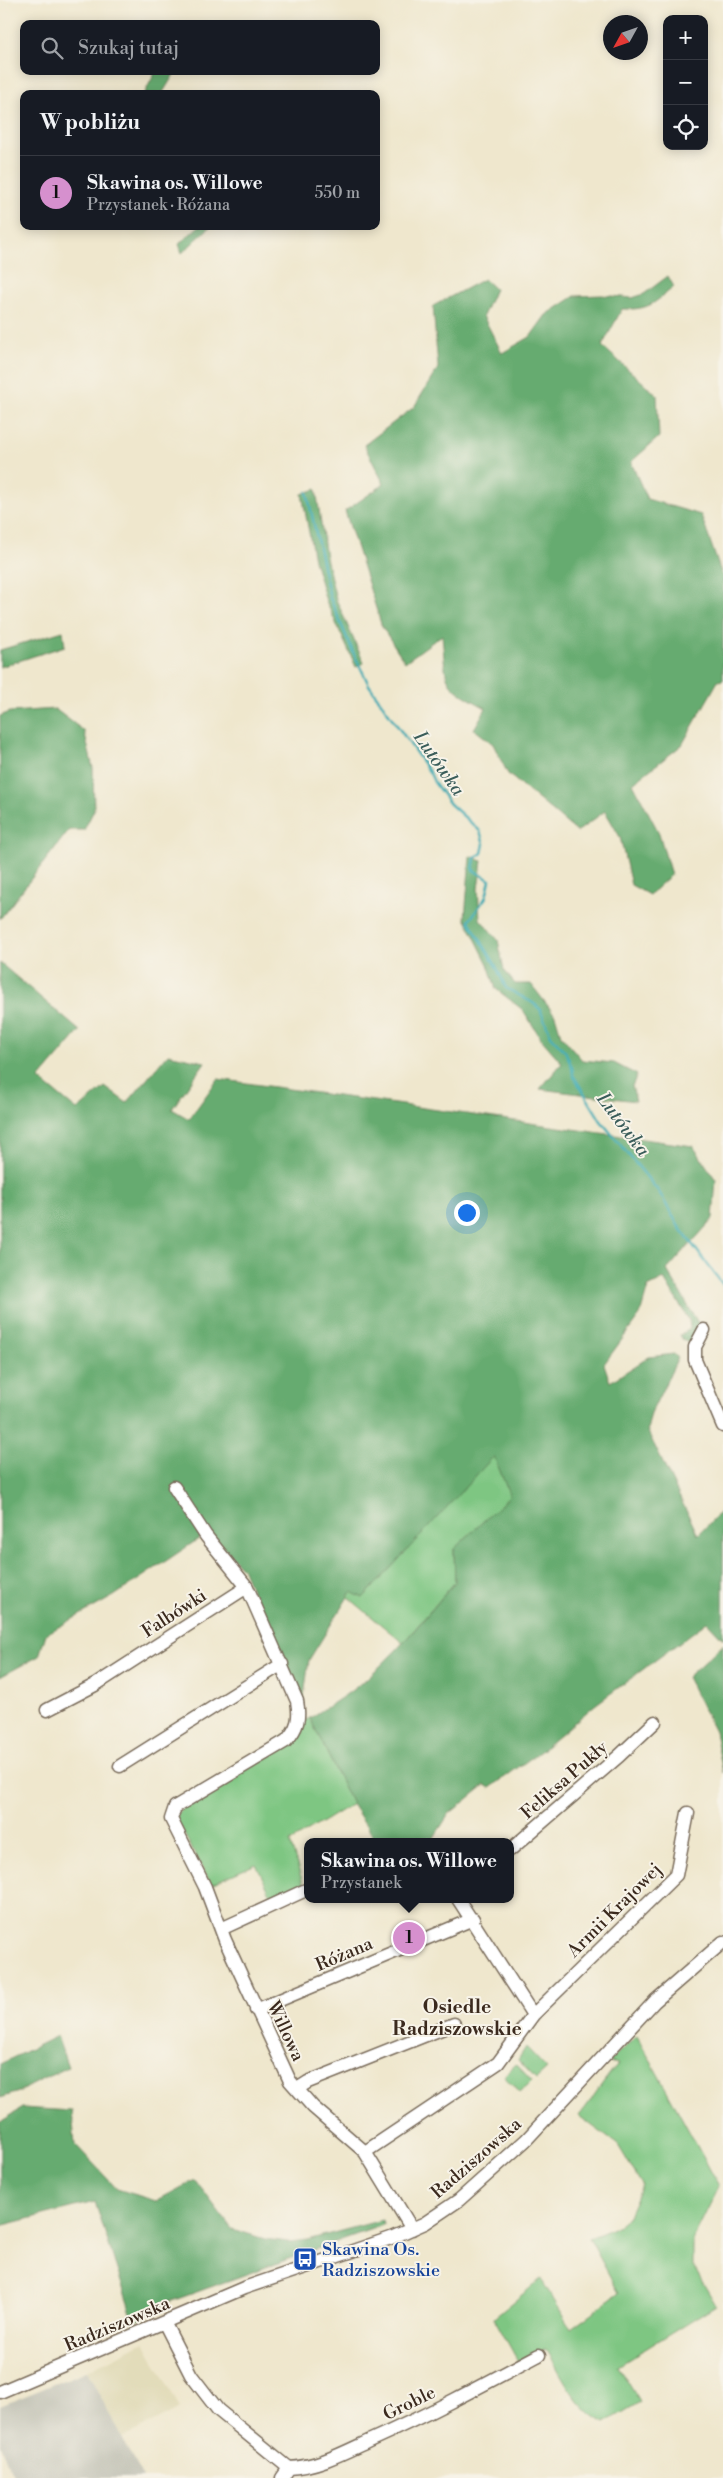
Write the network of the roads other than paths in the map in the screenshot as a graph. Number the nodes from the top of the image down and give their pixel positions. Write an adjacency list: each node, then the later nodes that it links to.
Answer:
1 (704, 1330): 2 (street)
2 (723, 1426)
3 (174, 1487): 4 (street)
4 (247, 1587): 5 (street); 6 (street, Falbówki)
5 (282, 1664): 9 (street); 16 (street, Willowa)
6 (47, 1710)
7 (655, 1722): 8 (street, Feliksa Pukły)
8 (639, 1736): 11 (street, Feliksa Pukły); 12 (street, Feliksa Pukły)
9 (120, 1766)
10 (688, 1813): 19 (street, Armii Krajowej)
11 (514, 1839)
12 (514, 1847)
13 (304, 1891): 16 (street)
14 (461, 1903): 15 (street)
15 (473, 1919): 18 (street, Różana); 19 (street)
16 (221, 1929): 18 (street, Willowa)
17 (723, 1942): 23 (street, Radziszowska)
18 (256, 2010): 21 (street, Willowa)
19 (533, 2015): 22 (street, Armii Krajowej)
20 (454, 2024): 21 (street)
21 (297, 2089): 22 (street, Willowa)
22 (365, 2152): 23 (street, Willowa)
23 (412, 2229): 24 (street, Radziszowska)
24 (164, 2322): 26 (street, Radziszowska); 27 (street, Groble)
25 (539, 2355): 27 (street, Groble)
26 (0, 2392)
27 (285, 2473)

